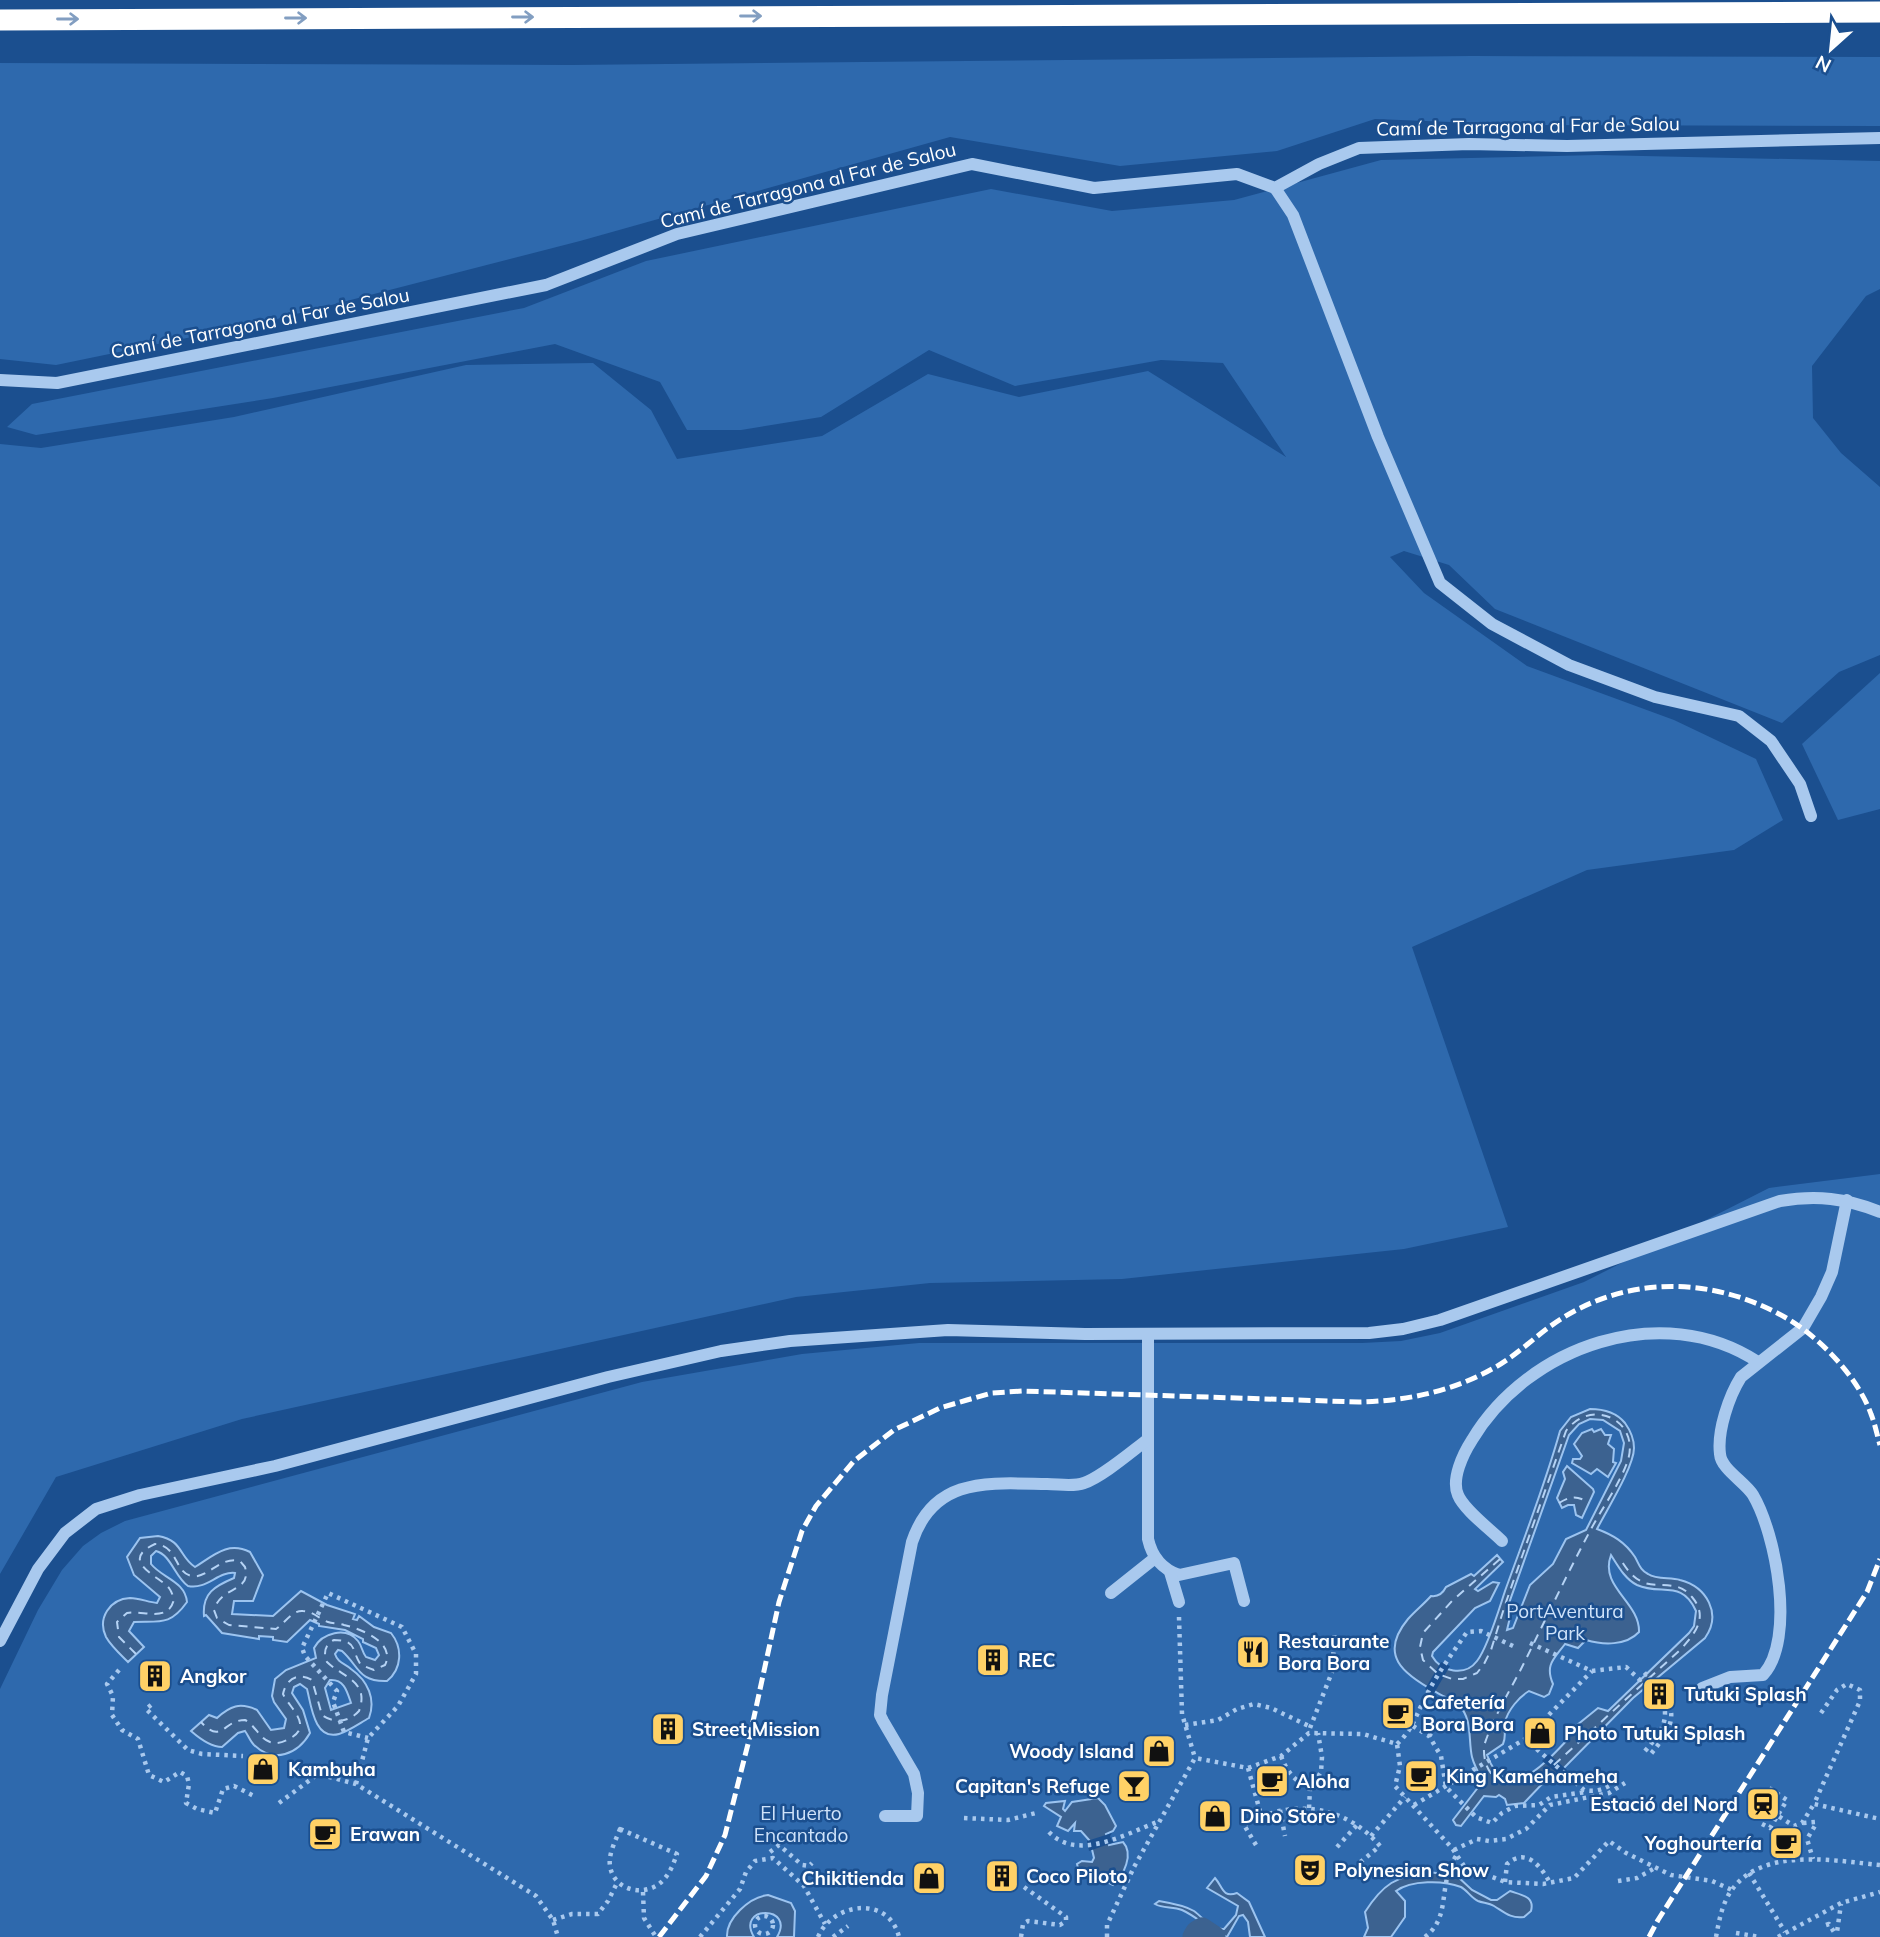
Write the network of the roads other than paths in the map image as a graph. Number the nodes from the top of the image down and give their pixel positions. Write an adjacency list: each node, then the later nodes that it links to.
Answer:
1 (1880, 12): 2 (highway, one-way to 1)
2 (0, 20)
3 (1880, 138): 4 (street, Camí de Tarragona al Far de Salou)
4 (1275, 188): 5 (street, Camí de Tarragona al Far de Salou); 6 (street)
5 (0, 380)
6 (1811, 816)
7 (1847, 1200): 8 (street); 9 (street); 10 (street)
8 (1880, 1212)
9 (1148, 1334): 11 (street); 18 (street)
10 (1758, 1362): 12 (street); 19 (street)
11 (1147, 1440): 13 (street); 20 (street)
12 (1502, 1541)
13 (1155, 1558): 14 (street); 15 (street)
14 (1170, 1572): 16 (street); 17 (street)
15 (1111, 1593)
16 (1244, 1601)
17 (1179, 1606)
18 (0, 1641)
19 (1702, 1689)
20 (885, 1816)

